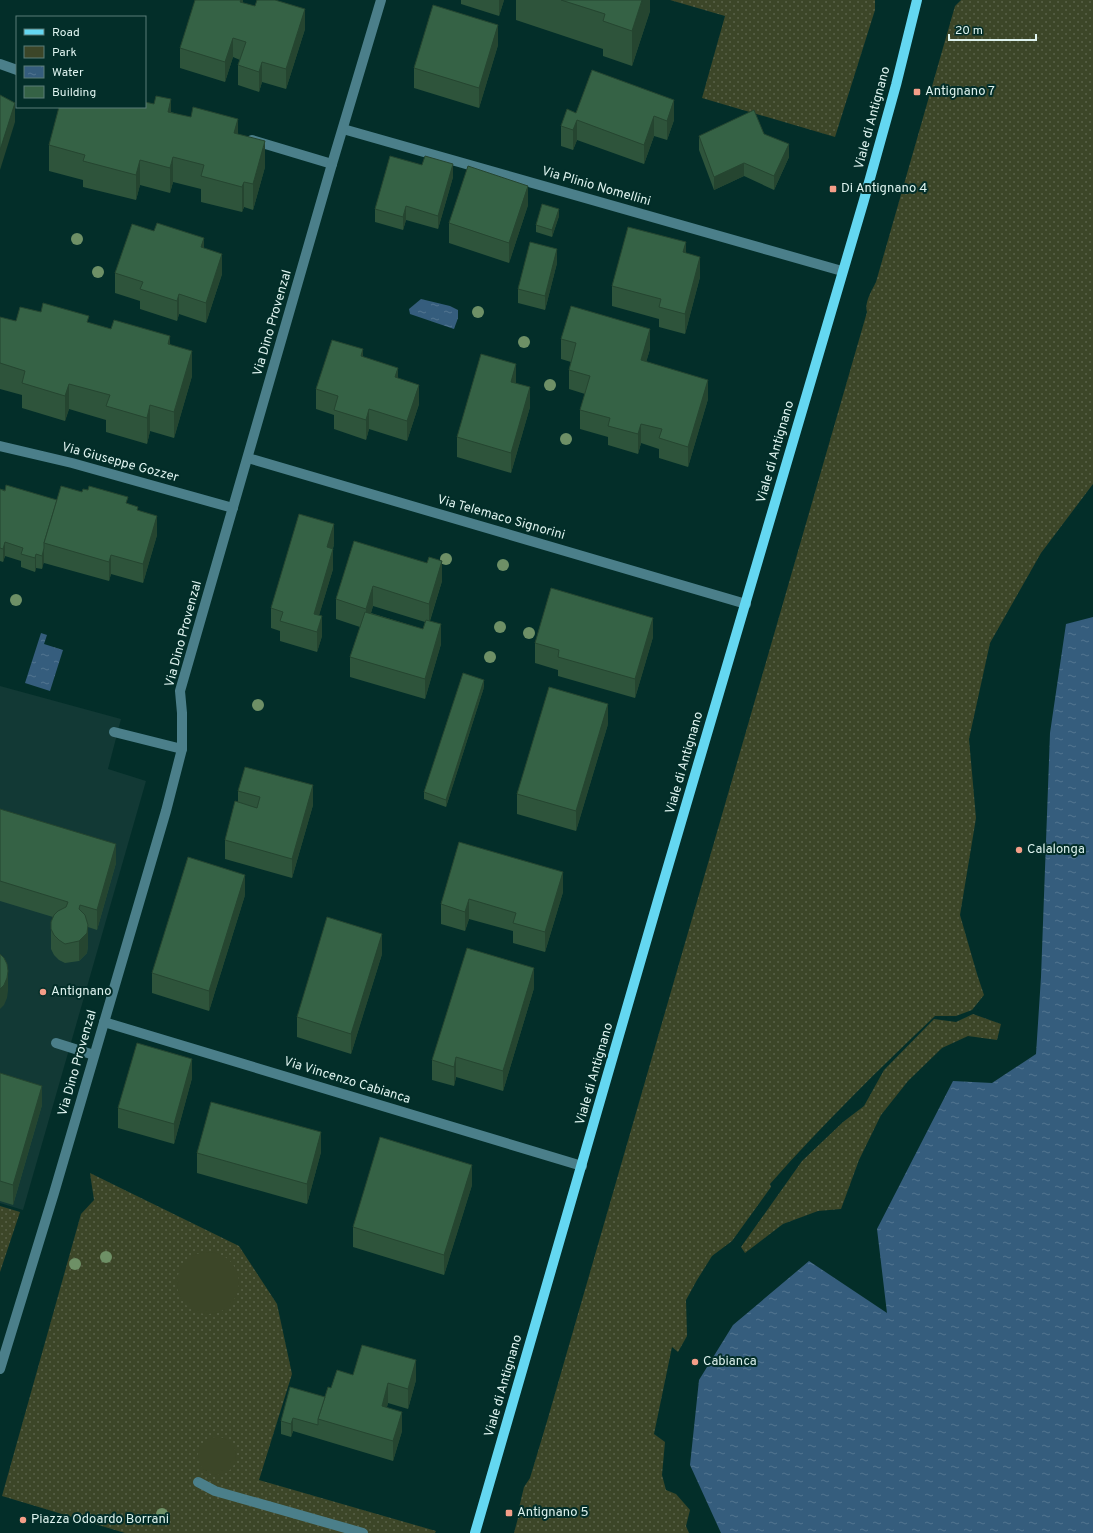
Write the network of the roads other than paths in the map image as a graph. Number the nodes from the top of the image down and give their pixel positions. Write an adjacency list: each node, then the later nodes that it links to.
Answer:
1 (381, 0): 5 (street, Via Dino Provenzal)
2 (917, 0): 8 (main road, Viale di Antignano)
3 (0, 64): 4 (street)
4 (16, 70)
5 (343, 129): 7 (street, Via Dino Provenzal); 8 (street, Via Plinio Nomellini)
6 (241, 136): 7 (street)
7 (332, 164): 10 (street, Via Dino Provenzal)
8 (842, 271): 12 (main road, Viale di Antignano)
9 (0, 446): 11 (street, Via Giuseppe Gozzer)
10 (248, 458): 11 (street, Via Dino Provenzal); 12 (street, Via Telemaco Signorini)
11 (233, 508): 14 (street, Via Dino Provenzal)
12 (746, 604): 18 (main road, Viale di Antignano)
13 (114, 732): 14 (street)
14 (182, 749): 15 (street, Via Dino Provenzal)
15 (104, 1022): 17 (street, Via Dino Provenzal); 18 (street, Via Vincenzo Cabianca)
16 (56, 1043): 17 (street)
17 (94, 1055): 19 (street, Via Dino Provenzal)
18 (582, 1166): 22 (main road, Viale di Antignano)
19 (0, 1369)
20 (198, 1482): 21 (street)
21 (363, 1533)
22 (476, 1533)

